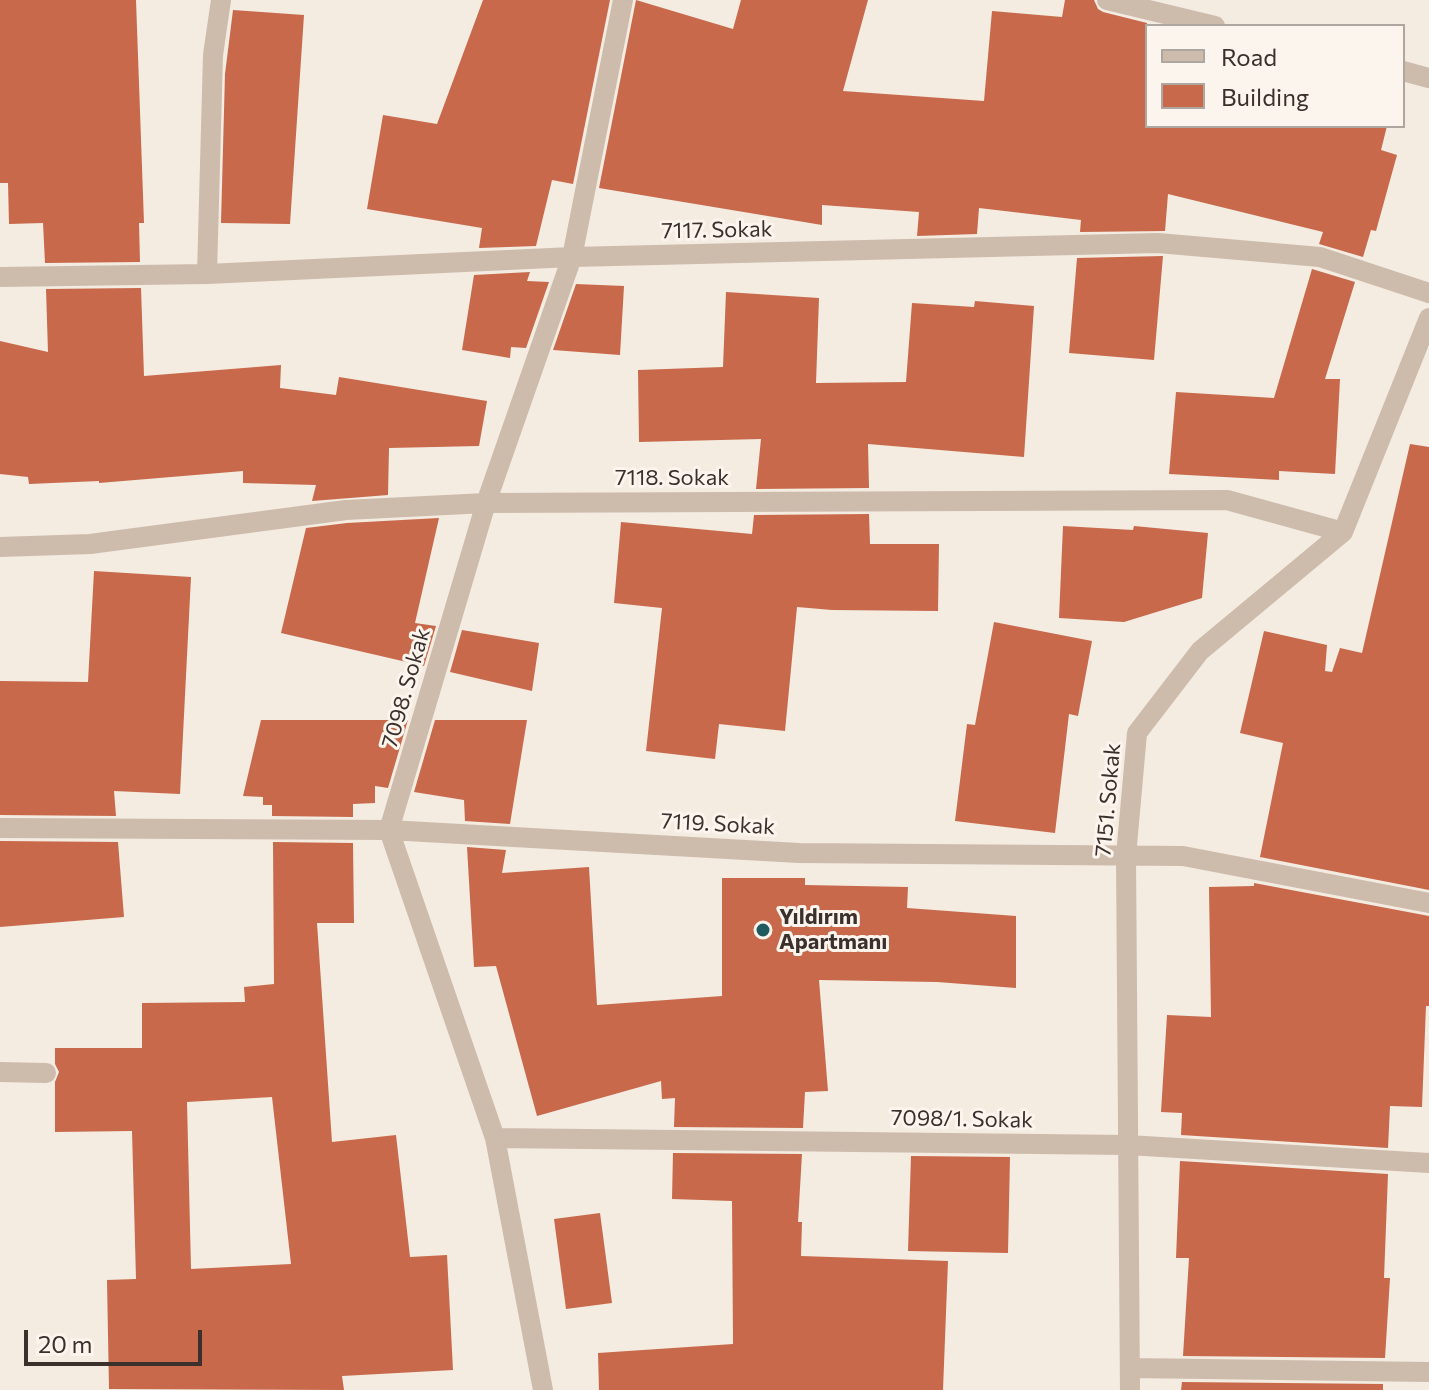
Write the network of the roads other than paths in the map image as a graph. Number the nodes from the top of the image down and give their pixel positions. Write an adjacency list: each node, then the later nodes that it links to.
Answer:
1 (221, 0): 8 (street)
2 (623, 0): 7 (street, 7098. Sokak)
3 (1107, 0): 4 (street)
4 (1207, 24)
5 (1405, 72): 6 (street)
6 (1429, 78)
7 (572, 257): 8 (street, 7117. Sokak); 10 (street, 7117. Sokak); 12 (street, 7098. Sokak)
8 (207, 274): 9 (street, 7117. Sokak)
9 (0, 277)
10 (1429, 293)
11 (1429, 318): 13 (street, 7151. Sokak)
12 (486, 503): 13 (street, 7118. Sokak); 14 (street, 7118. Sokak); 16 (street, 7098. Sokak)
13 (1343, 532): 17 (street, 7151. Sokak)
14 (0, 547)
15 (0, 828): 16 (street, 7119. Sokak)
16 (389, 830): 17 (street, 7119. Sokak); 21 (street)
17 (1126, 856): 18 (street, 7119. Sokak); 22 (street, 7151. Sokak)
18 (1429, 903)
19 (0, 1072): 20 (street)
20 (46, 1073)
21 (495, 1138): 22 (street, 7098/1. Sokak); 26 (street)
22 (1128, 1145): 23 (street, 7098/1. Sokak); 24 (street, 7151. Sokak)
23 (1429, 1163)
24 (1130, 1368): 25 (street); 27 (street, 7151. Sokak)
25 (1429, 1372)
26 (543, 1390)
27 (1130, 1390)

